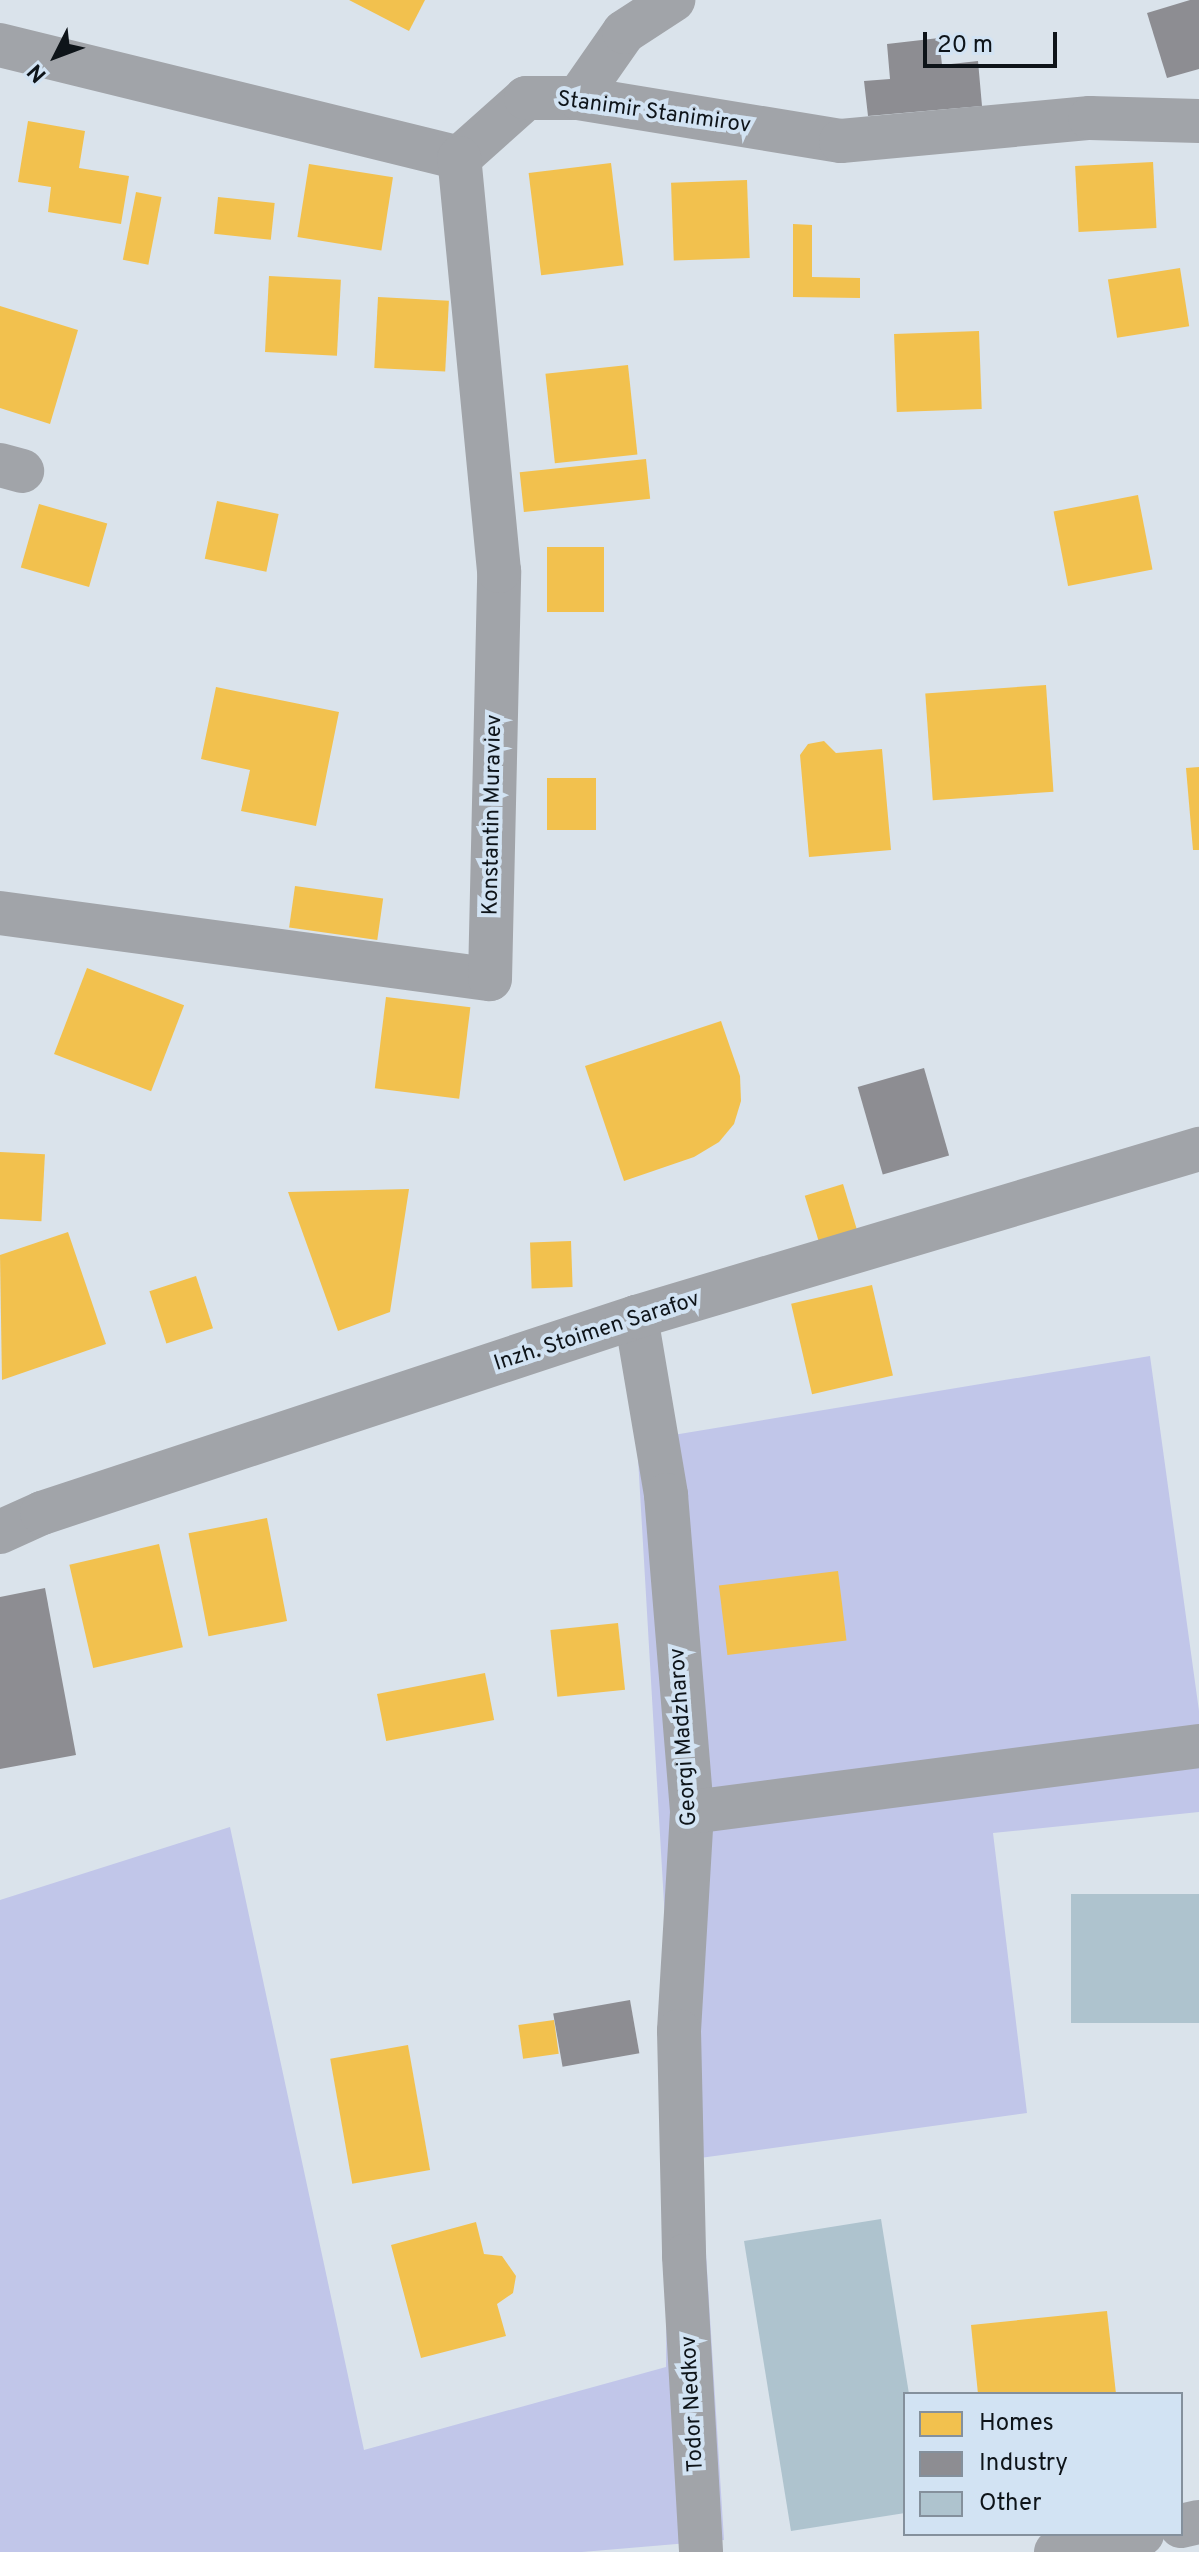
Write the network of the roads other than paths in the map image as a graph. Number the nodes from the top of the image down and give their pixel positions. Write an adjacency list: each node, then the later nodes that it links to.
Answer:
1 (673, 0): 3 (street)
2 (0, 45): 5 (street)
3 (578, 98): 4 (street, Stanimir Stanimirov); 5 (street, Stanimir Stanimirov)
4 (1199, 121)
5 (459, 158): 6 (street, Konstantin Muraviev)
6 (0, 913)
7 (1199, 1149): 8 (street, Inzh. Stoimen Sarafov)
8 (636, 1317): 9 (street, Inzh. Stoimen Sarafov); 11 (street, Georgi Madzharov)
9 (0, 1532)
10 (1199, 1746): 11 (street)
11 (692, 1812): 12 (street, Georgi Madzharov)
12 (684, 2256): 14 (street, Todor Nedkov)
13 (1132, 2536): 15 (street)
14 (701, 2552)
15 (1056, 2552)

